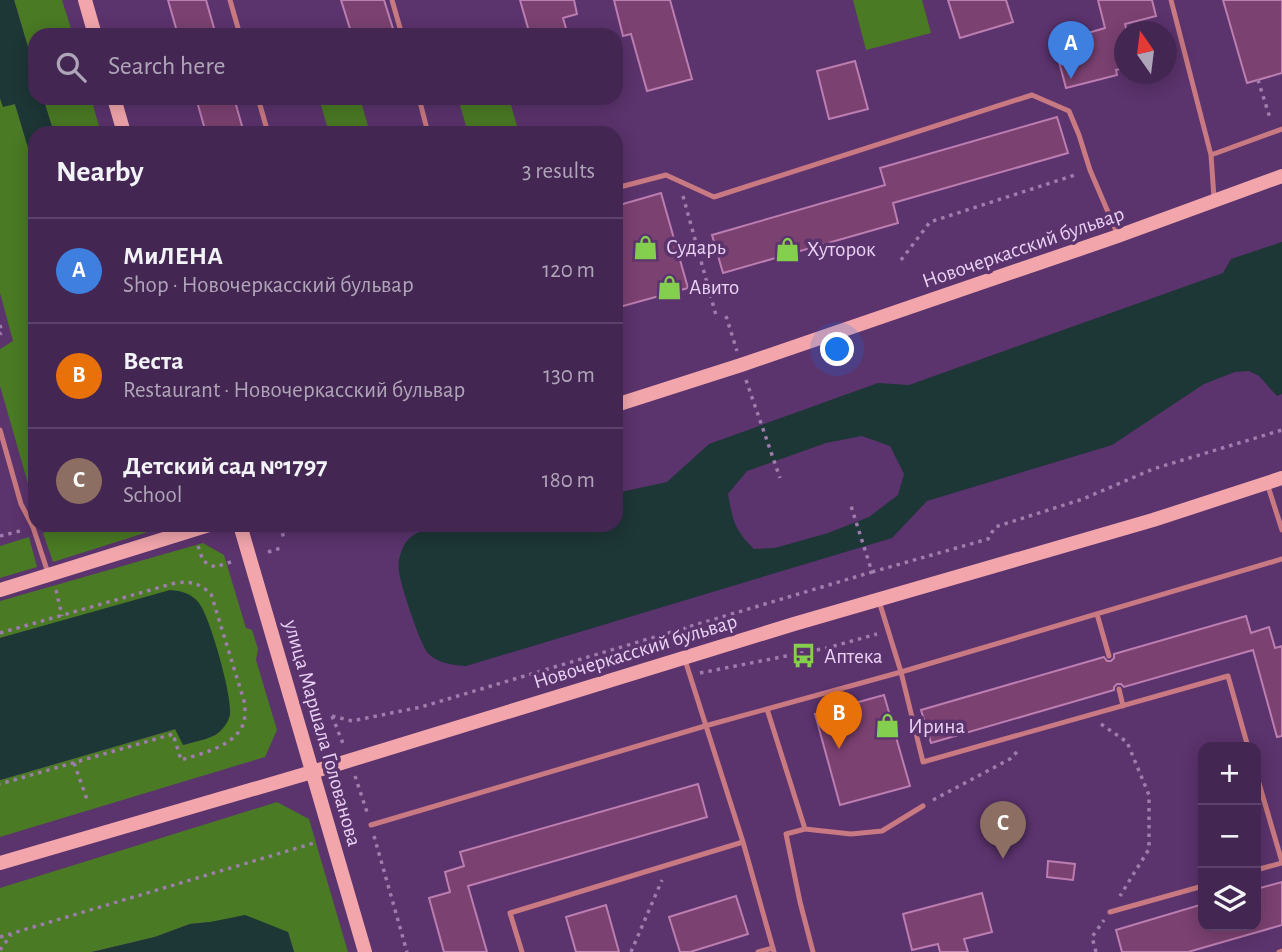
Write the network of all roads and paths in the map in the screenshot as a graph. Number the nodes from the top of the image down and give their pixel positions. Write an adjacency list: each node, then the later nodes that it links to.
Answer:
1 (85, 0): 5 (street)
2 (230, 0): 6 (lane)
3 (393, 0): 7 (lane)
4 (1171, 0): 17 (lane)
5 (93, 28)
6 (238, 28)
7 (400, 28)
8 (1258, 80): 12 (path)
9 (116, 105): 13 (street)
10 (260, 105): 14 (lane)
11 (421, 105): 15 (lane)
12 (1270, 118)
13 (122, 126)
14 (266, 126)
15 (426, 126)
16 (1282, 129): 17 (lane)
17 (1211, 155): 22 (lane)
18 (1090, 170): 20 (lane); 23 (lane); 24 (path)
19 (1282, 176): 22 (street, Новочеркасский бульвар)
20 (679, 181): 21 (lane); 26 (path)
21 (623, 186)
22 (1214, 201): 23 (street, Новочеркасский бульвар)
23 (1118, 236): 31 (street, Новочеркасский бульвар)
24 (901, 260)
25 (726, 316): 29 (path)
26 (717, 319)
27 (0, 325): 28 (path)
28 (0, 334)
29 (737, 351)
30 (744, 374): 34 (path)
31 (623, 401)
32 (0, 430): 38 (lane)
33 (1282, 430): 51 (path)
34 (780, 478)
35 (1282, 478): 36 (street, Новочеркасский бульвар)
36 (1267, 483): 39 (lane); 54 (street, Новочеркасский бульвар)
37 (851, 506): 48 (path)
38 (28, 517)
39 (1282, 530)
40 (35, 532): 52 (lane)
41 (187, 532): 52 (street)
42 (242, 532): 71 (street, улица Маршала Голованова)
43 (282, 532): 44 (path)
44 (285, 539)
45 (197, 541): 50 (path)
46 (284, 547): 47 (path)
47 (268, 552)
48 (868, 556)
49 (1282, 559): 55 (lane)
50 (231, 562)
51 (872, 572)
52 (52, 575): 53 (street); 56 (path)
53 (0, 590)
54 (879, 599): 60 (street, Новочеркасский бульвар); 61 (lane)
55 (1097, 614): 59 (lane); 61 (lane)
56 (62, 617): 58 (path); 70 (path)
57 (685, 628): 66 (path)
58 (0, 633)
59 (1109, 656)
60 (684, 657): 67 (lane); 71 (street, Новочеркасский бульвар)
61 (901, 672): 64 (lane); 68 (lane)
62 (1119, 689): 63 (lane)
63 (1123, 705): 65 (lane); 69 (lane)
64 (767, 709): 67 (lane); 77 (lane)
65 (1089, 715): 68 (lane); 85 (path)
66 (332, 716)
67 (705, 726): 76 (lane); 78 (lane)
68 (1038, 730): 75 (path)
69 (1247, 742)
70 (75, 762): 72 (path); 74 (path)
71 (312, 772): 80 (street, Новочеркасский бульвар); 90 (street, улица Маршала Голованова)
72 (0, 784)
73 (1261, 790): 81 (lane)
74 (88, 802)
75 (923, 806): 77 (lane)
76 (371, 825)
77 (805, 829): 94 (lane)
78 (743, 842): 82 (lane); 89 (lane)
79 (314, 843): 86 (path)
80 (0, 863)
81 (1282, 863): 83 (lane)
82 (668, 865): 91 (lane); 92 (path)
83 (1261, 869)
84 (1198, 887): 85 (lane)
85 (1110, 912): 95 (path)
86 (12, 933): 87 (path); 88 (path)
87 (0, 937)
88 (0, 950)
89 (773, 950): 93 (lane)
90 (365, 952)
91 (522, 952)
92 (631, 952)
93 (758, 952)
94 (813, 952)
95 (1096, 952)

